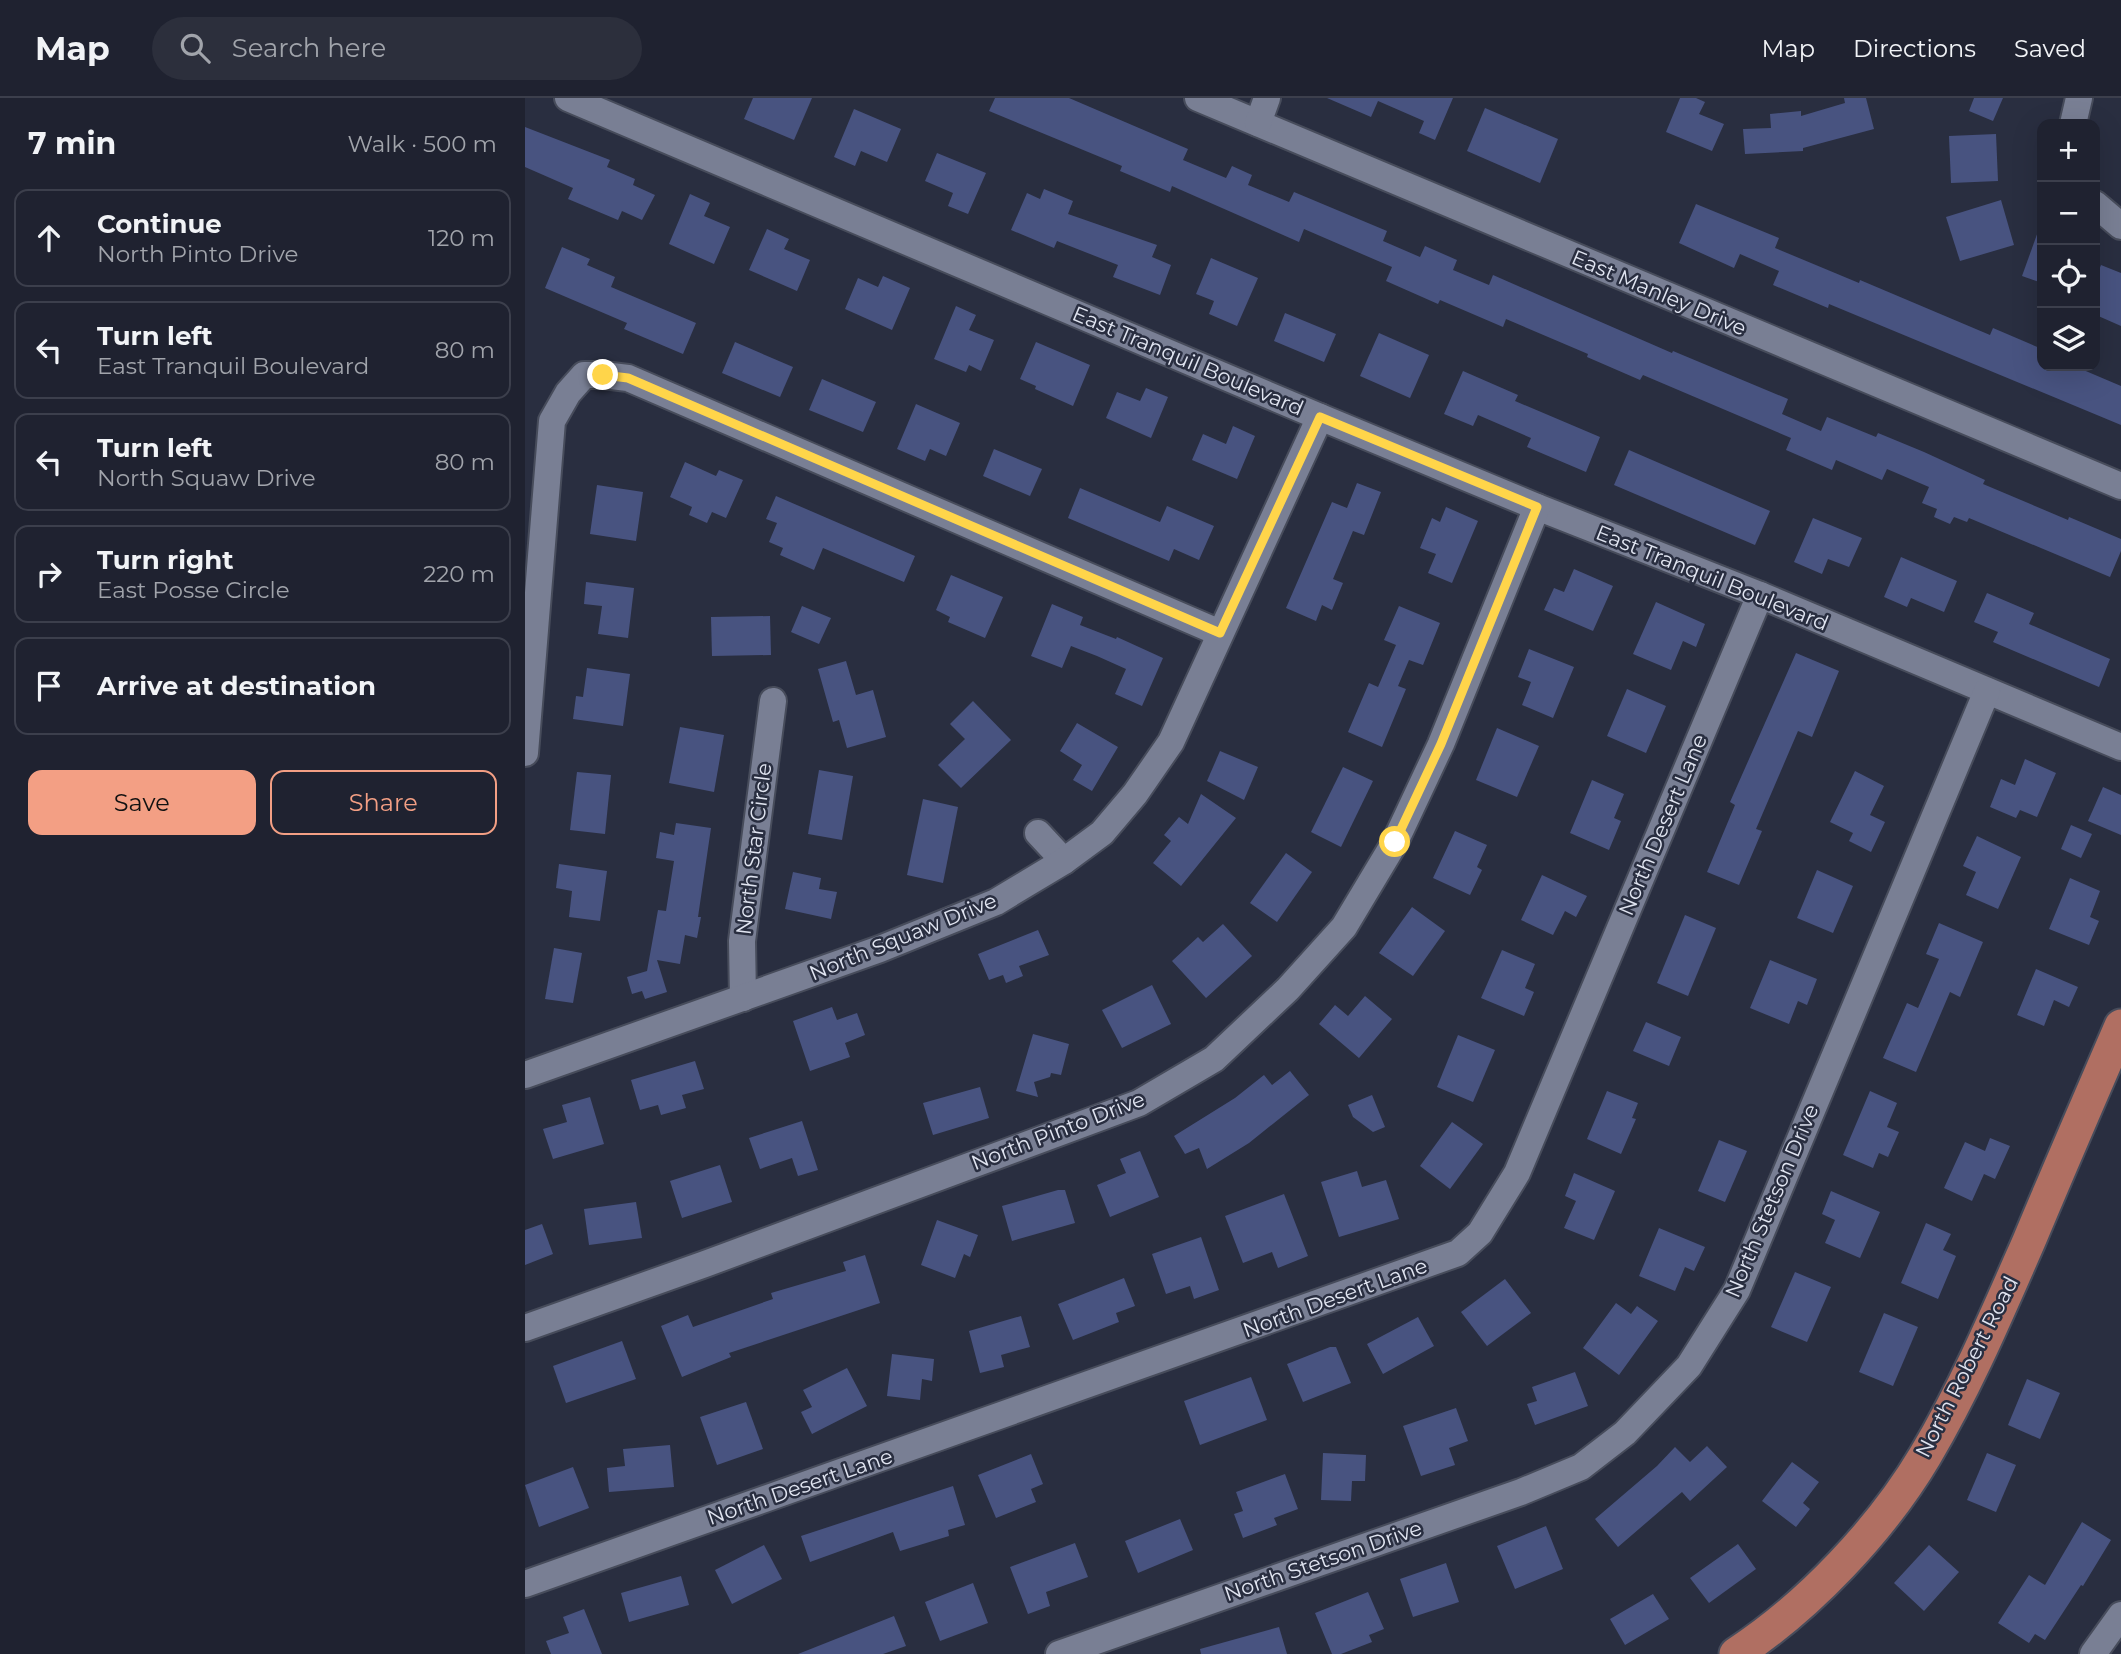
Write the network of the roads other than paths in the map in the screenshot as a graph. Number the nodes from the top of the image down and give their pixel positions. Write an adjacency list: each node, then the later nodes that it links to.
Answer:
1 (568, 98): 9 (street, East Tranquil Boulevard)
2 (1198, 98): 6 (street, East Manley Drive)
3 (1267, 98): 6 (street)
4 (2079, 98): 5 (street)
5 (2074, 119)
6 (1258, 123): 10 (street, East Manley Drive)
7 (2100, 208): 8 (street)
8 (2121, 226)
9 (1320, 417): 11 (street, East Tranquil Boulevard); 13 (street, North Squaw Drive)
10 (2121, 486)
11 (1537, 507): 12 (street, East Tranquil Boulevard); 23 (street, North Pinto Drive)
12 (1760, 595): 14 (street, East Tranquil Boulevard); 24 (street, North Desert Lane)
13 (1220, 633): 17 (street); 19 (street, North Squaw Drive)
14 (1987, 691): 16 (street, East Tranquil Boulevard); 26 (street, North Stetson Drive)
15 (773, 701): 20 (street, North Star Circle)
16 (2121, 747)
17 (525, 753)
18 (1038, 833): 19 (street)
19 (1065, 861): 20 (street, North Squaw Drive)
20 (743, 998): 22 (street, North Squaw Drive)
21 (2121, 1026): 27 (main road, North Robert Road)
22 (525, 1075)
23 (525, 1328)
24 (525, 1584)
25 (2121, 1615): 28 (street)
26 (1059, 1654)
27 (1736, 1654)
28 (2093, 1654)

